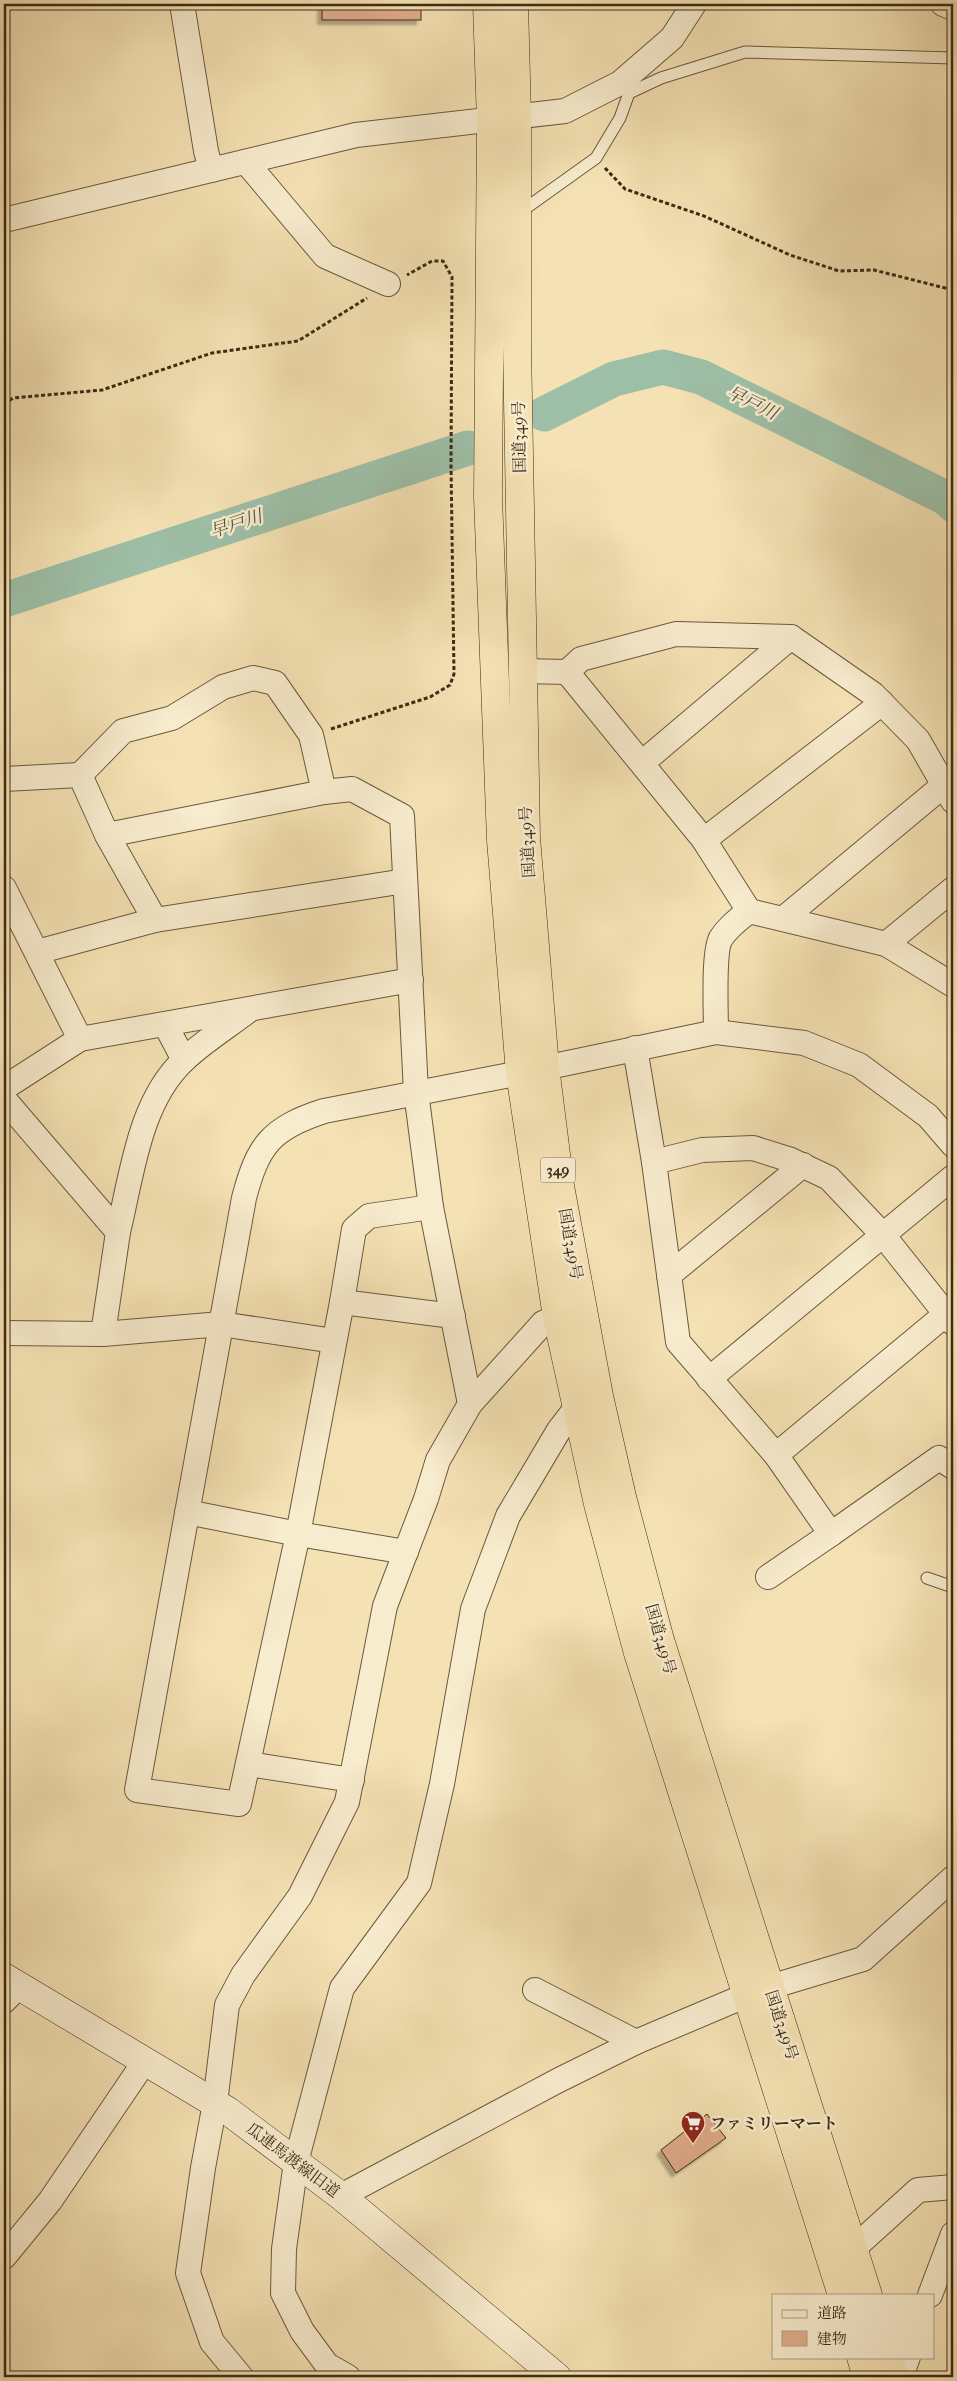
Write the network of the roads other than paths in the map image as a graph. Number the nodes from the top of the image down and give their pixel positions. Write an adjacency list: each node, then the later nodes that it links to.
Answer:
1 (182, 4): 12 (street)
2 (487, 4): 10 (highway, 国道349号 / 349)
3 (514, 4): 9 (highway, 国道349号 / 349)
4 (694, 4): 8 (street)
5 (943, 4): 6 (street)
6 (953, 8)
7 (953, 58): 8 (lane)
8 (624, 88): 9 (street); 13 (lane)
9 (518, 116): 10 (street); 13 (highway, 国道349号 / 349)
10 (491, 121): 11 (street); 44 (highway, 国道349号 / 349)
11 (246, 162): 12 (street); 15 (street)
12 (211, 170): 14 (street)
13 (517, 214): 17 (highway, 国道349号 / 349)
14 (4, 220)
15 (388, 284)
16 (792, 637): 18 (street); 19 (street); 20 (street)
17 (522, 672): 18 (street); 44 (highway, 国道349号 / 349)
18 (567, 672): 20 (street)
19 (882, 703): 24 (street); 26 (street)
20 (642, 763): 26 (street)
21 (80, 775): 22 (street); 23 (street); 25 (street)
22 (4, 779)
23 (324, 792): 25 (street); 27 (street)
24 (949, 793): 31 (street)
25 (107, 834): 32 (street)
26 (704, 840): 30 (street)
27 (405, 881): 32 (street); 36 (street)
28 (4, 888): 33 (street)
29 (953, 889): 34 (street)
30 (749, 911): 31 (street); 40 (street)
31 (783, 919): 34 (street)
32 (155, 920): 35 (street)
33 (11, 923): 35 (street)
34 (886, 944): 37 (street)
35 (37, 952): 41 (street)
36 (411, 980): 38 (street); 46 (street)
37 (953, 986)
38 (253, 1008): 39 (street); 43 (street)
39 (164, 1024): 41 (street); 43 (street)
40 (716, 1032): 42 (street); 48 (street)
41 (80, 1039): 45 (street)
42 (635, 1048): 44 (street); 49 (street)
43 (184, 1060): 53 (street)
44 (532, 1070): 46 (street); 58 (highway, 国道349号 / 349); 81 (highway, 国道349号 / 349)
45 (4, 1088)
46 (416, 1092): 52 (street); 60 (street)
47 (4, 1099): 53 (street)
48 (953, 1145)
49 (654, 1162): 50 (street); 55 (street)
50 (802, 1165): 54 (street); 55 (street)
51 (953, 1177): 54 (street)
52 (432, 1207): 56 (street); 57 (street)
53 (118, 1232): 62 (street)
54 (883, 1235): 59 (street); 64 (street)
55 (669, 1275): 64 (street)
56 (342, 1302): 57 (street); 63 (street)
57 (453, 1316): 65 (street)
58 (557, 1317): 65 (street); 66 (highway, 国道349号 / 349)
59 (950, 1318): 67 (street)
60 (221, 1324): 62 (street); 63 (street); 69 (street)
61 (4, 1333): 62 (street)
62 (103, 1334)
63 (334, 1341): 70 (street)
64 (709, 1379): 67 (street)
65 (470, 1404): 72 (street)
66 (576, 1408): 81 (highway, 国道349号 / 349); 85 (street)
67 (776, 1455): 71 (street)
68 (953, 1467): 71 (street)
69 (187, 1512): 70 (street); 76 (street)
70 (298, 1534): 72 (street); 76 (street)
71 (831, 1534): 73 (street)
72 (406, 1552): 77 (street)
73 (768, 1577)
74 (927, 1578): 75 (lane)
75 (953, 1587)
76 (248, 1764): 77 (street)
77 (352, 1780): 84 (street)
78 (953, 1878): 81 (street)
79 (9, 1988): 83 (street, 瓜連馬渡線旧道)
80 (535, 1990): 82 (street)
81 (759, 1991): 82 (street); 89 (highway, 国道349号 / 349); 91 (highway, 国道349号 / 349)
82 (636, 2042): 87 (street)
83 (145, 2061): 84 (street, 瓜連馬渡線旧道); 90 (street)
84 (215, 2103): 85 (street, 瓜連馬渡線旧道); 97 (street)
85 (296, 2162): 87 (street, 瓜連馬渡線旧道); 98 (street)
86 (953, 2187): 89 (street)
87 (341, 2196): 99 (street, 瓜連馬渡線旧道)
88 (953, 2234): 93 (street)
89 (854, 2248): 92 (highway, 国道349号 / 349)
90 (4, 2257)
91 (842, 2294)
92 (868, 2294)
93 (930, 2294)
94 (861, 2358): 100 (highway)
95 (888, 2358): 101 (highway)
96 (908, 2358): 102 (street)
97 (241, 2377)
98 (348, 2377)
99 (557, 2377)
100 (867, 2377)
101 (894, 2377)
102 (901, 2377)

